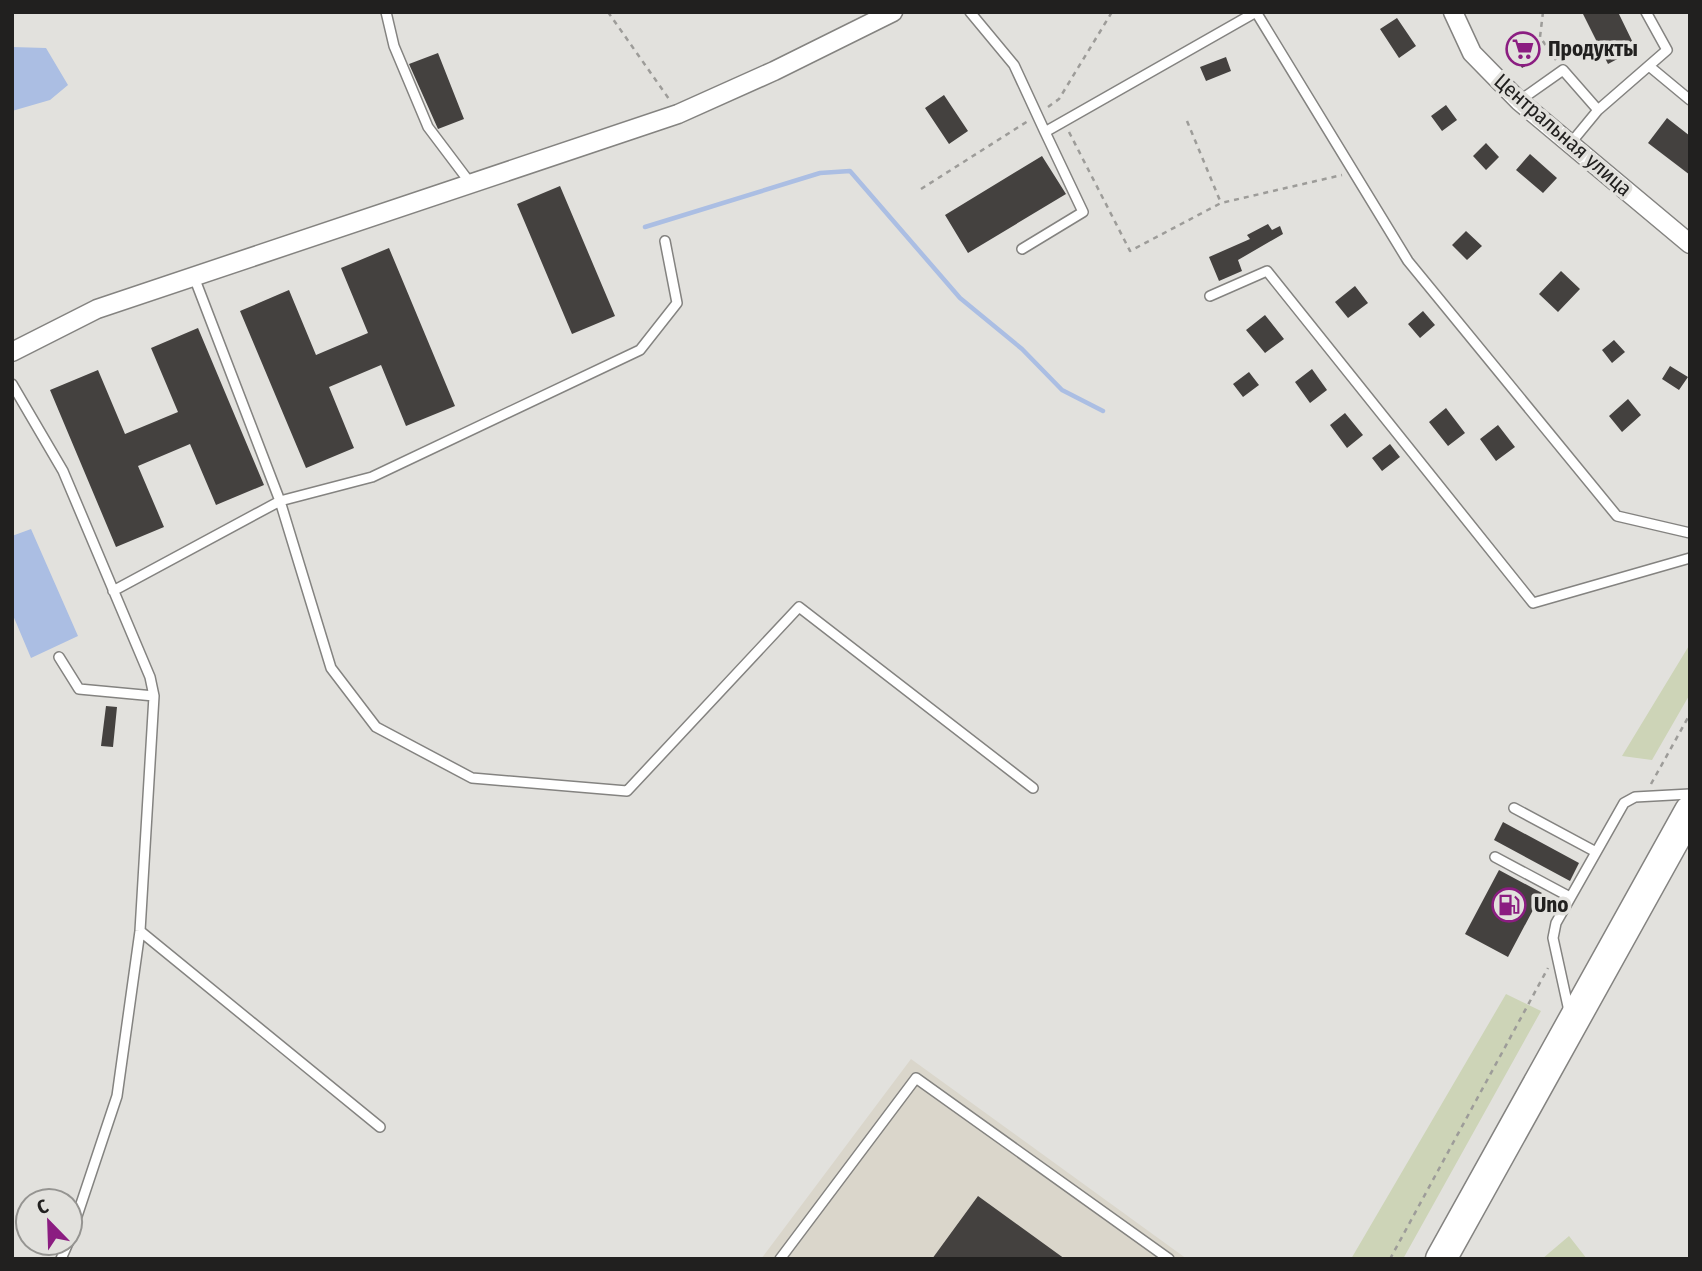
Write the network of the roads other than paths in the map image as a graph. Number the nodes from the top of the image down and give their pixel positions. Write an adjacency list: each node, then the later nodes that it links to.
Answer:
1 (386, 12): 13 (lane)
2 (893, 12): 13 (street)
3 (970, 12): 11 (lane)
4 (1453, 12): 9 (street, Центральная улица)
5 (1646, 12): 7 (lane)
6 (1250, 14): 11 (lane); 22 (lane)
7 (1649, 66): 8 (lane); 10 (lane)
8 (1690, 100)
9 (1519, 101): 10 (lane); 12 (street, Центральная улица)
10 (1598, 110): 12 (lane)
11 (1045, 132): 16 (lane)
12 (1568, 145): 15 (street, Центральная улица)
13 (471, 184): 17 (street)
14 (665, 241): 21 (lane)
15 (1690, 244)
16 (1022, 249)
17 (194, 277): 19 (street); 21 (lane)
18 (1210, 296): 23 (lane)
19 (12, 352)
20 (12, 384): 24 (lane)
21 (280, 501): 24 (lane); 27 (lane)
22 (1690, 533)
23 (1690, 558)
24 (113, 591): 26 (lane)
25 (59, 657): 26 (lane)
26 (154, 696): 34 (lane)
27 (1033, 788)
28 (1690, 794): 31 (lane)
29 (1514, 808): 31 (lane)
30 (1690, 811): 35 (main road)
31 (1596, 852): 33 (lane)
32 (1495, 857): 33 (lane)
33 (1570, 897): 35 (lane)
34 (139, 931): 36 (lane); 37 (lane)
35 (1572, 1025): 40 (main road)
36 (380, 1127)
37 (84, 1195)
38 (780, 1259): 39 (lane)
39 (1168, 1259)
40 (1441, 1259)

